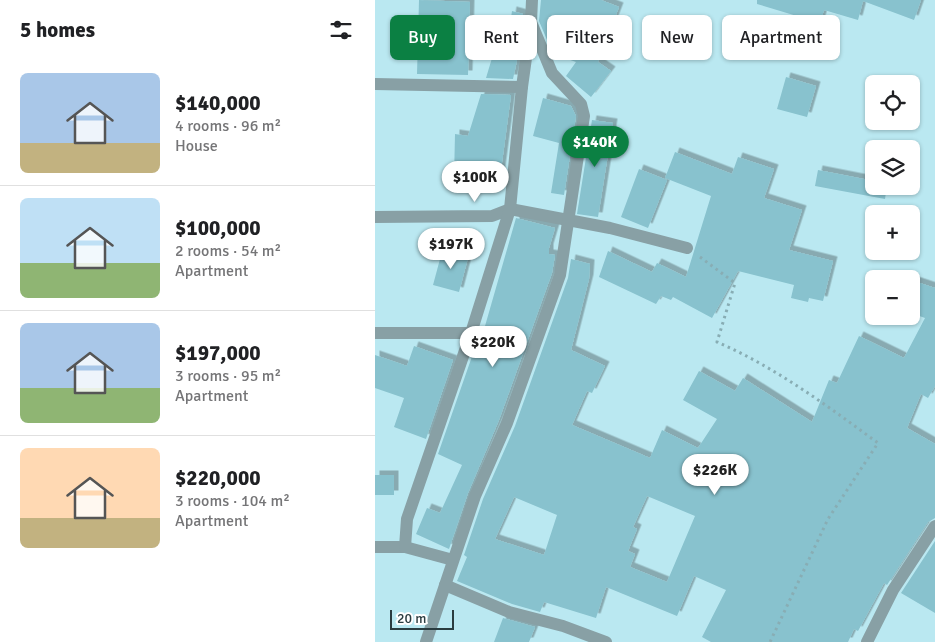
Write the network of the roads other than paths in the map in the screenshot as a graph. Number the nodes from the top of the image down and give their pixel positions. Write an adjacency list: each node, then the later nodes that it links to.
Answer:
1 (532, 0): 2 (street)
2 (531, 15)
3 (537, 37): 9 (street)
4 (526, 60): 6 (street)
5 (375, 84): 6 (street)
6 (522, 87): 7 (street)
7 (509, 209): 8 (street); 9 (street); 12 (street)
8 (375, 216)
9 (570, 220): 10 (street); 16 (street)
10 (687, 248)
11 (375, 333): 12 (street)
12 (471, 333): 15 (street)
13 (935, 526): 20 (street)
14 (375, 547): 15 (street)
15 (405, 547): 16 (street)
16 (453, 560): 17 (street)
17 (445, 585): 18 (street); 19 (street)
18 (426, 642)
19 (606, 642)
20 (867, 642)

